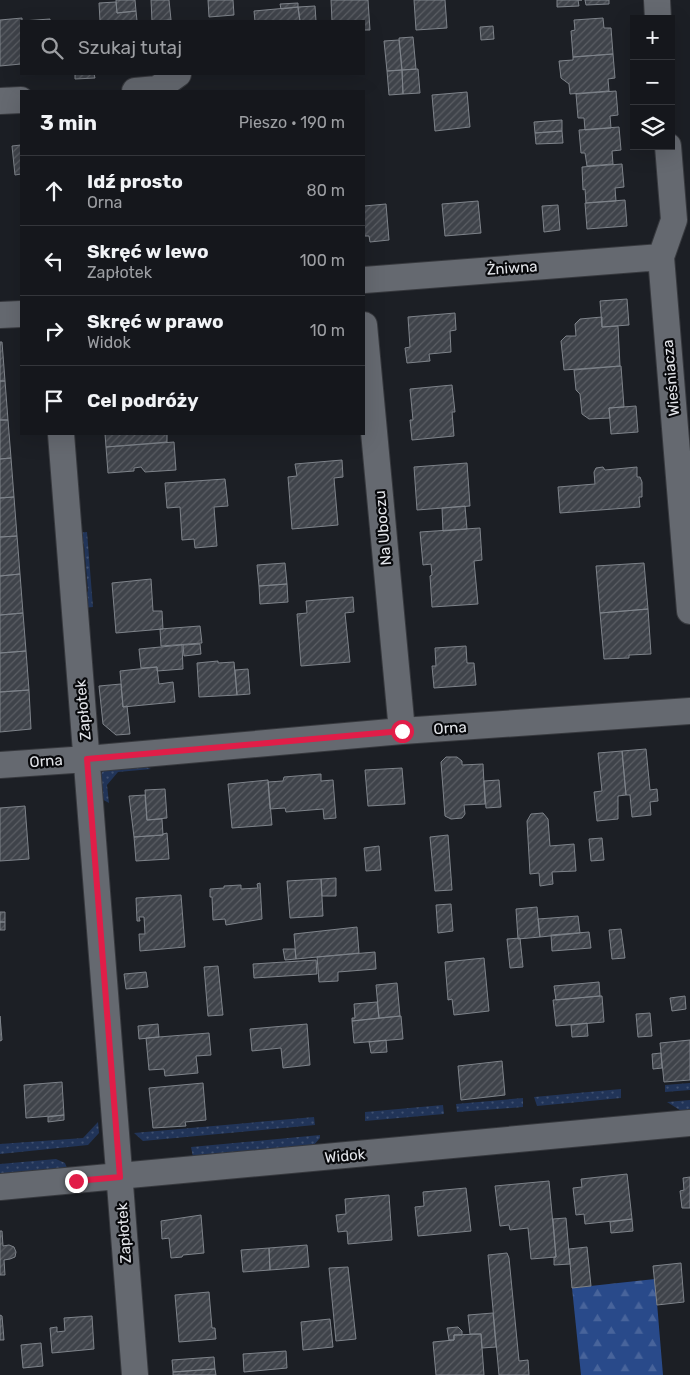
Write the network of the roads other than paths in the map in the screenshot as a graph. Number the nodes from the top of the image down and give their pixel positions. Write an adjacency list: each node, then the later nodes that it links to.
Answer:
1 (657, 0): 2 (street)
2 (658, 15)
3 (177, 75): 4 (street)
4 (146, 90)
5 (20, 100): 6 (street)
6 (0, 101)
7 (668, 150): 8 (street, Wieśniacza)
8 (660, 257): 9 (street, Żniwna); 14 (street, Wieśniacza)
9 (365, 280)
10 (20, 314): 11 (street)
11 (0, 315)
12 (365, 336): 16 (street, Na Uboczu)
13 (61, 435): 17 (street, Zapłotek)
14 (690, 612)
15 (690, 711): 16 (street, Orna)
16 (402, 731): 17 (street, Orna)
17 (87, 759): 18 (street, Orna); 20 (street, Zapłotek)
18 (0, 764)
19 (690, 1123): 20 (street, Widok)
20 (120, 1177): 21 (street, Widok); 22 (street, Zapłotek)
21 (0, 1187)
22 (135, 1375)

